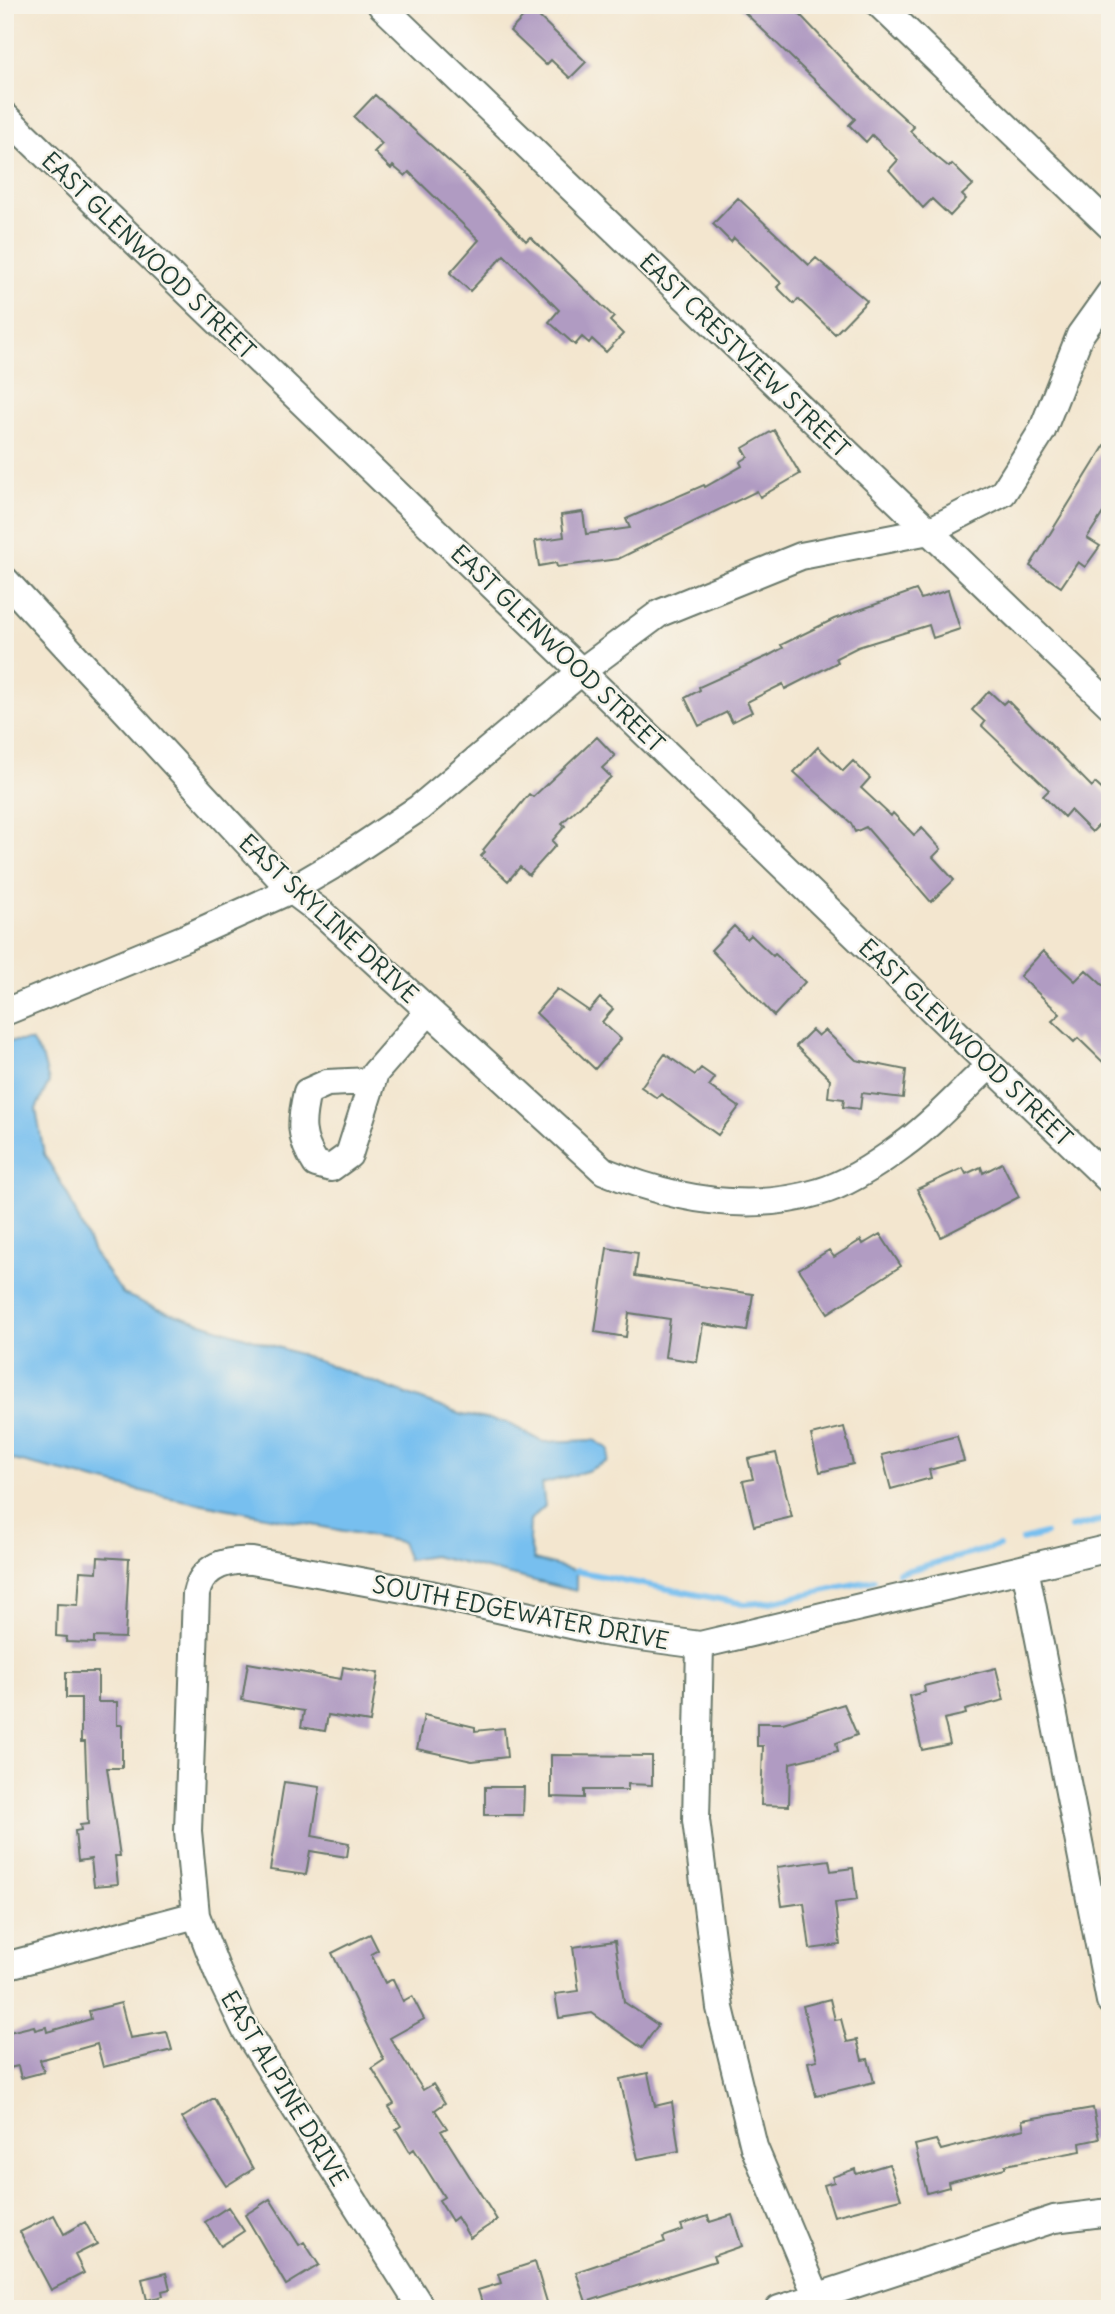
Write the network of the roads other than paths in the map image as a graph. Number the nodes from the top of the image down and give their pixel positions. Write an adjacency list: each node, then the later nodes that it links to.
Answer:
1 (381, 5): 6 (street, EAST CRESTVIEW STREET)
2 (880, 5): 4 (street)
3 (5, 116): 8 (street, EAST GLENWOOD STREET)
4 (1110, 226)
5 (1110, 293): 6 (street)
6 (929, 531): 8 (street); 9 (street, EAST CRESTVIEW STREET)
7 (5, 580): 10 (street, EAST SKYLINE DRIVE)
8 (582, 671): 10 (street); 13 (street, EAST GLENWOOD STREET)
9 (1110, 705)
10 (291, 890): 11 (street, EAST SKYLINE DRIVE); 12 (street)
11 (429, 1011): 13 (street, EAST SKYLINE DRIVE); 14 (street)
12 (5, 1012)
13 (990, 1065): 15 (street, EAST GLENWOOD STREET)
14 (370, 1081)
15 (1110, 1181)
16 (1110, 1548): 18 (street, SOUTH EDGEWATER DRIVE)
17 (217, 1565): 19 (street, SOUTH EDGEWATER DRIVE); 20 (street, EAST ALPINE DRIVE)
18 (1025, 1569): 19 (street, SOUTH EDGEWATER DRIVE); 22 (street)
19 (700, 1644): 24 (street)
20 (196, 1915): 21 (street); 25 (street, EAST ALPINE DRIVE)
21 (5, 1966)
22 (1110, 2001)
23 (1110, 2212): 24 (street)
24 (820, 2302): 26 (street)
25 (422, 2309)
26 (779, 2309)

